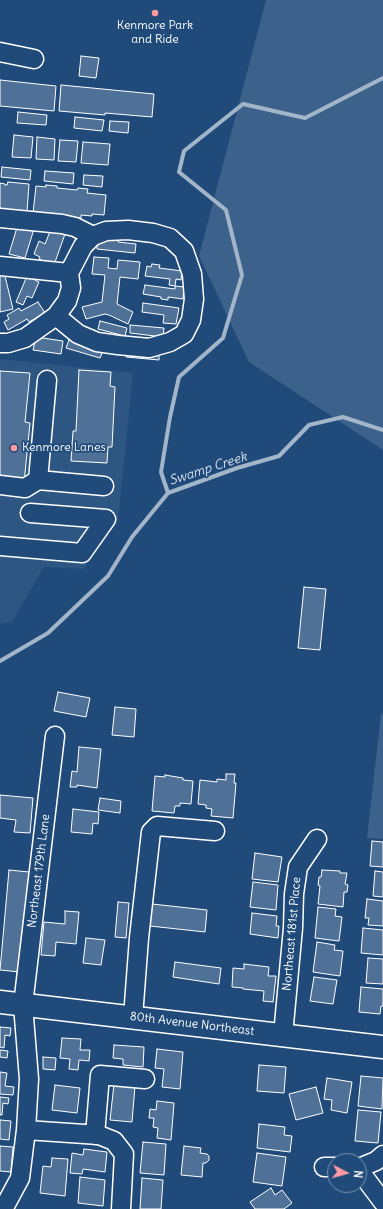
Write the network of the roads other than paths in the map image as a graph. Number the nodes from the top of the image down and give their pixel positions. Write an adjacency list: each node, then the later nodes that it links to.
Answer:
1 (0, 52): 2 (street)
2 (34, 59)
3 (0, 218): 4 (street)
4 (93, 236): 6 (street); 7 (street)
5 (0, 266): 6 (street)
6 (69, 273): 7 (street)
7 (56, 316): 8 (street)
8 (0, 343)
9 (47, 380): 10 (street)
10 (38, 480): 11 (street); 12 (street)
11 (0, 486)
12 (104, 486)
13 (30, 513): 14 (street)
14 (0, 546)
15 (55, 736): 19 (street, Northeast 179th Lane)
16 (215, 831): 20 (street)
17 (317, 839): 21 (street, Northeast 181st Place)
18 (0, 1002): 19 (main road, 80th Avenue Northeast)
19 (23, 1005): 20 (main road, 80th Avenue Northeast); 24 (street, Northeast 179th Lane)
20 (133, 1017): 21 (main road, 80th Avenue Northeast)
21 (283, 1035): 22 (main road, 80th Avenue Northeast)
22 (383, 1047)
23 (145, 1079): 25 (street)
24 (26, 1130): 25 (street); 30 (street, Northeast 179th Lane)
25 (95, 1135): 31 (street)
26 (383, 1155): 27 (street)
27 (367, 1165)
28 (367, 1180): 29 (street)
29 (383, 1202)
30 (6, 1204)
31 (121, 1209)

